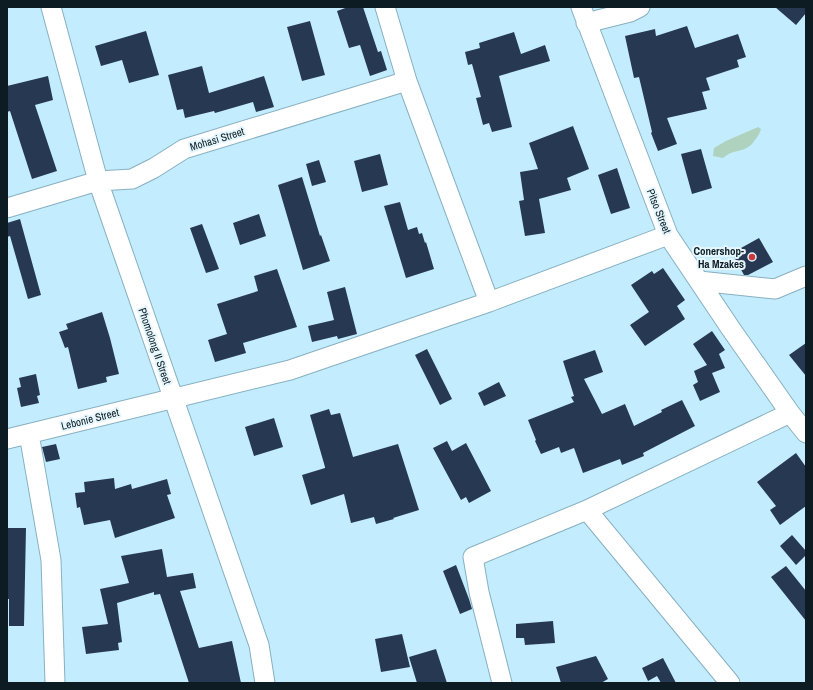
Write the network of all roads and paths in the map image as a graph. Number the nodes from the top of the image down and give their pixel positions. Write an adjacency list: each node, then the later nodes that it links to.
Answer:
1 (51, 7): 6 (street, Phomolong II Street)
2 (385, 7): 5 (street)
3 (640, 7): 4 (street)
4 (584, 15): 8 (street, Pitso Street)
5 (407, 81): 6 (street, Mohasi Street); 11 (street)
6 (98, 180): 7 (street, Mohasi Street); 12 (street, Phomolong II Street)
7 (7, 208)
8 (668, 235): 10 (street, Pitso Street); 11 (street, Lebonie Street)
9 (806, 276): 10 (street)
10 (699, 281): 13 (street, Pitso Street)
11 (489, 302): 12 (street, Lebonie Street)
12 (173, 398): 15 (street, Lebonie Street); 19 (street, Phomolong II Street)
13 (790, 413): 14 (street, Pitso Street); 17 (street)
14 (806, 433)
15 (29, 434): 16 (street, Lebonie Street); 18 (street)
16 (7, 439)
17 (587, 510): 20 (street); 21 (street)
18 (55, 683)
19 (265, 683)
20 (502, 683)
21 (730, 683)

